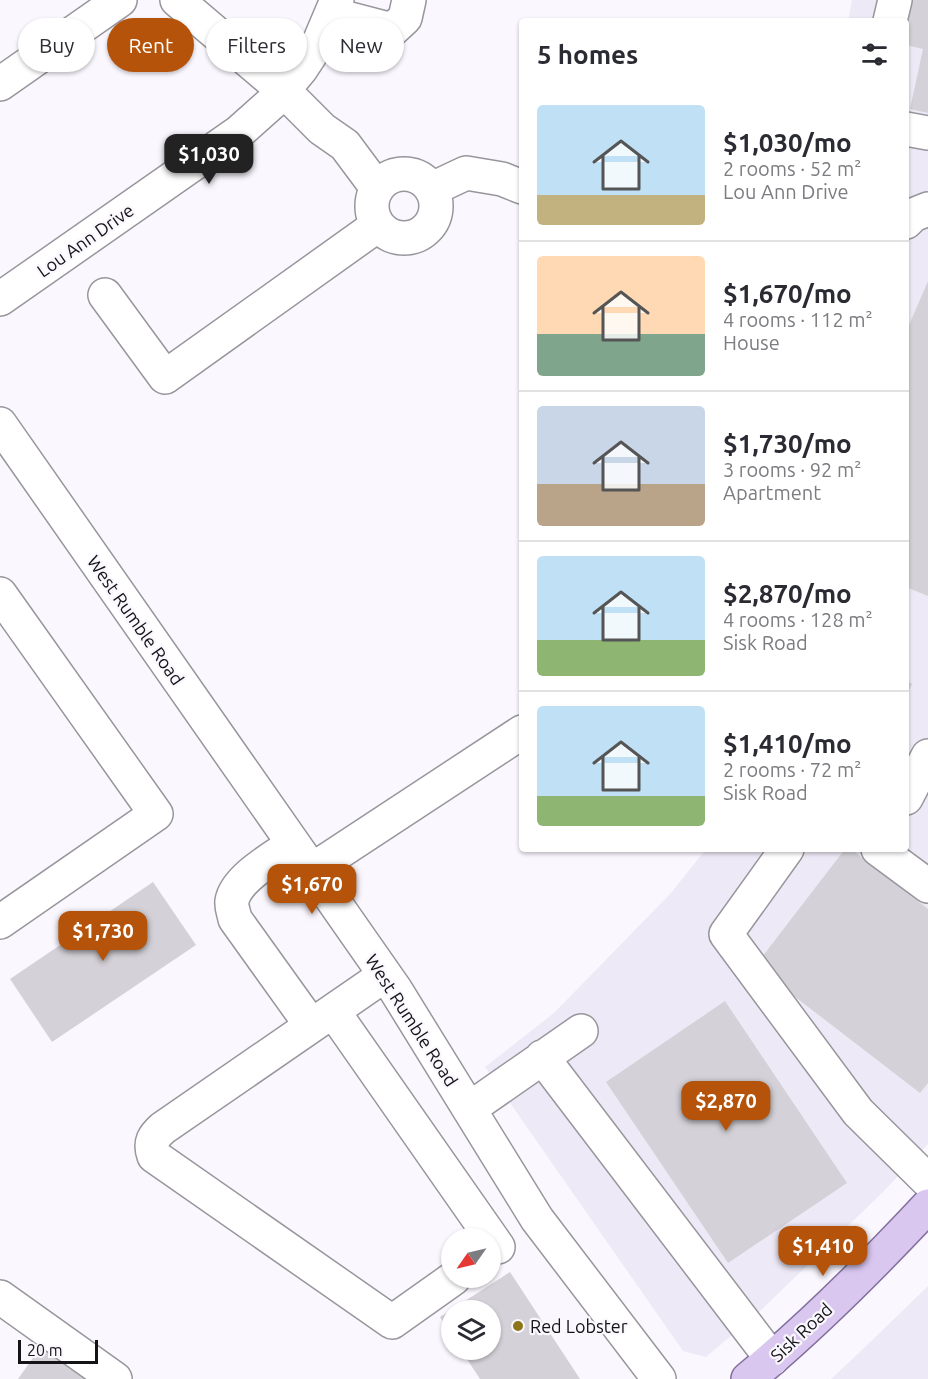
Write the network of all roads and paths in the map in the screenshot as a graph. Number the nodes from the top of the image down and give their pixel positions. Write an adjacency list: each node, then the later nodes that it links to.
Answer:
1 (120, 0): 7 (street)
2 (177, 0): 8 (street)
3 (409, 0): 5 (street)
4 (895, 0): 6 (street)
5 (334, 7): 8 (street, Lou Ann Drive)
6 (891, 18)
7 (0, 84)
8 (284, 90): 12 (street); 18 (street, Lou Ann Drive)
9 (909, 130): 10 (street)
10 (928, 133)
11 (519, 186): 13 (street)
12 (377, 188): 13 (street); 16 (street)
13 (432, 189): 16 (street)
14 (928, 209): 15 (street)
15 (909, 219)
16 (378, 225): 17 (street)
17 (105, 295)
18 (0, 298)
19 (0, 424): 20 (street, West Rumble Road)
20 (11, 464): 25 (street, West Rumble Road)
21 (0, 594): 30 (street)
22 (519, 734): 28 (street)
23 (928, 756): 24 (street)
24 (909, 792)
25 (293, 843): 28 (street, West Rumble Road); 32 (street)
26 (785, 852): 36 (street)
27 (883, 852): 29 (street)
28 (312, 870): 31 (street, West Rumble Road)
29 (928, 886)
30 (0, 921)
31 (385, 975): 32 (street); 35 (street, West Rumble Road)
32 (322, 1018): 39 (street); 41 (street)
33 (581, 1031): 34 (street)
34 (542, 1058): 35 (street); 43 (street)
35 (469, 1109): 38 (street, West Rumble Road)
36 (928, 1181)
37 (928, 1206): 43 (main road, Sisk Road)
38 (537, 1219): 40 (street); 45 (street, West Rumble Road)
39 (478, 1228)
40 (501, 1244)
41 (441, 1287)
42 (0, 1297): 44 (street)
43 (760, 1369)
44 (115, 1379)
45 (659, 1379)

